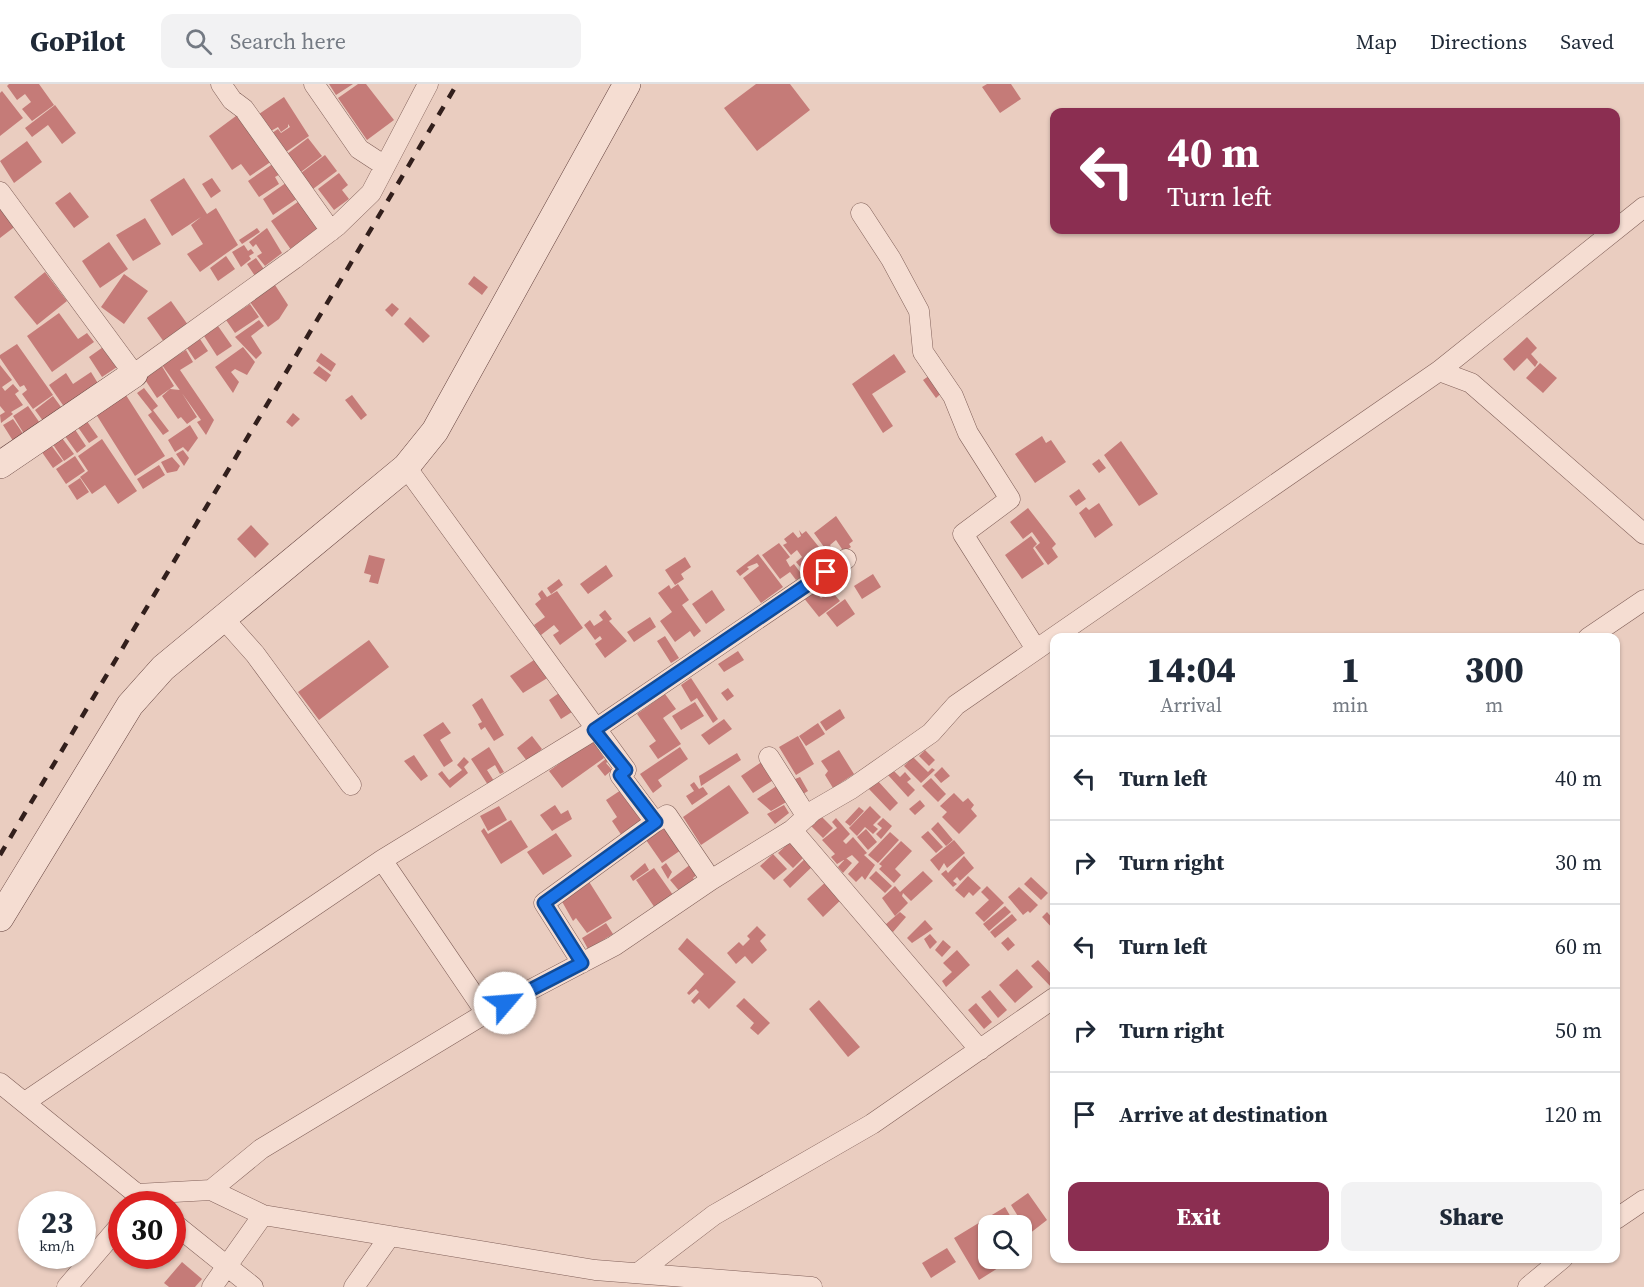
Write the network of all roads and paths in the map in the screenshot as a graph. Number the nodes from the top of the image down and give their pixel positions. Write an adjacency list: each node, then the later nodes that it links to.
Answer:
1 (221, 84): 10 (street)
2 (314, 84): 5 (street)
3 (428, 84): 5 (street)
4 (627, 84): 15 (street)
5 (385, 166): 10 (street)
6 (0, 192): 13 (street)
7 (1644, 207): 9 (street)
8 (861, 213): 23 (street)
9 (1620, 226)
10 (331, 231): 13 (street)
11 (1610, 234): 12 (street)
12 (1439, 371): 16 (street); 20 (street)
13 (134, 374): 14 (street)
14 (0, 465)
15 (406, 467): 19 (street); 24 (street)
16 (1644, 534)
17 (846, 559): 24 (street)
18 (1644, 600): 21 (street)
19 (223, 618): 26 (street); 32 (street)
20 (1064, 633)
21 (1595, 633)
22 (1050, 641): 23 (street)
23 (1036, 649): 27 (street)
24 (594, 730): 28 (street); 30 (street)
25 (769, 757): 27 (street)
26 (351, 785)
27 (807, 817): 29 (street)
28 (656, 822): 31 (street); 33 (street)
29 (792, 830): 31 (street); 36 (street)
30 (382, 860): 35 (street); 38 (street)
31 (711, 880): 33 (street)
32 (0, 918)
33 (582, 963): 35 (street)
34 (1050, 1001): 36 (street)
35 (486, 1013): 39 (street)
36 (980, 1050): 50 (street)
37 (0, 1083): 38 (street)
38 (25, 1102): 40 (street)
39 (211, 1190): 41 (street); 43 (street)
40 (130, 1191)
41 (186, 1194)
42 (1644, 1200): 44 (street)
43 (263, 1215): 46 (street); 49 (street)
44 (1620, 1216)
45 (186, 1233): 49 (street)
46 (390, 1236): 50 (street); 55 (street)
47 (108, 1239): 52 (street)
48 (1557, 1263): 57 (street)
49 (227, 1266): 53 (street); 54 (street)
50 (638, 1273): 51 (street)
51 (775, 1285): 56 (street)
52 (67, 1287)
53 (212, 1287)
54 (253, 1287)
55 (354, 1287)
56 (812, 1287)
57 (1527, 1287)

